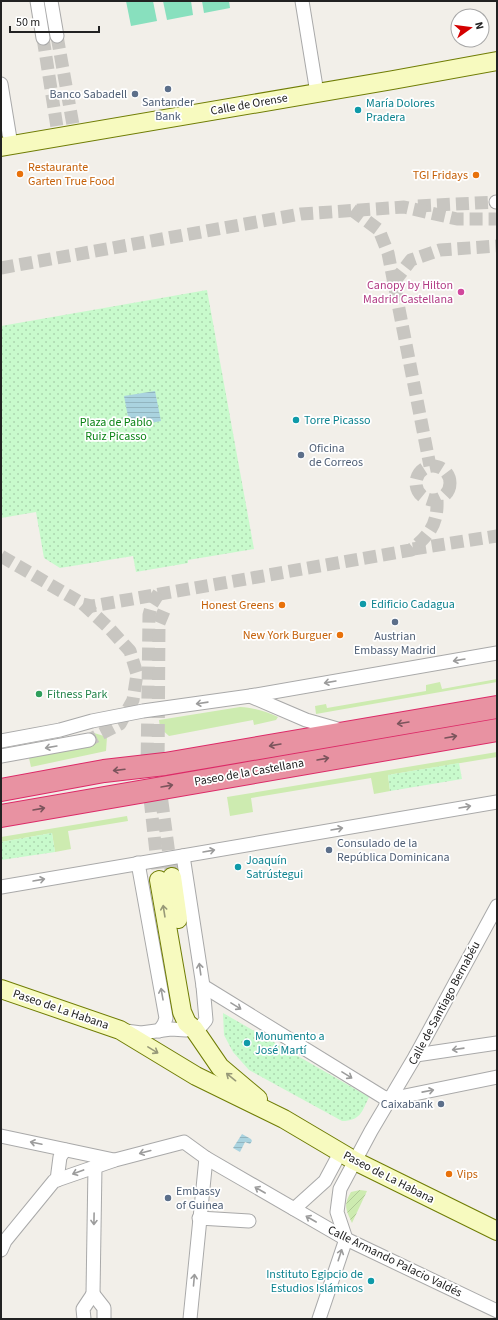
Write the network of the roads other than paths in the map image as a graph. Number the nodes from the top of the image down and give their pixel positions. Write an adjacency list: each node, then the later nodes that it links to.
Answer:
1 (37, 1): 5 (street)
2 (51, 1): 4 (street)
3 (302, 1): 8 (street)
4 (57, 36)
5 (43, 38)
6 (497, 61): 8 (street, Calle de Orense)
7 (1, 84): 9 (street)
8 (317, 93): 9 (street, Calle de Orense)
9 (6, 146)
10 (497, 653): 11 (street, one-way to 11)
11 (250, 696): 14 (street, Paseo de la Castellana); 16 (street, one-way to 16)
12 (497, 707): 14 (highway, Paseo de la Castellana, one-way to 14)
13 (497, 730): 20 (highway, Paseo de la Castellana, one-way to 13)
14 (349, 732): 18 (highway, Paseo de la Castellana, one-way to 18)
15 (89, 740): 17 (street, one-way to 17)
16 (1, 741)
17 (1, 756)
18 (1, 790)
19 (497, 802): 21 (street, one-way to 19)
20 (1, 816)
21 (183, 856): 22 (street); 27 (street, one-way to 21)
22 (138, 863): 24 (street, one-way to 22); 31 (street, one-way to 22)
23 (166, 879): 29 (street, Paseo de La Habana, one-way to 23)
24 (1, 887)
25 (497, 906): 26 (street, Calle de Santiago Bernabéu)
26 (492, 925): 33 (street, Calle de Santiago Bernabéu)
27 (203, 986): 29 (street); 35 (street, one-way to 35)
28 (1, 989): 30 (street, Paseo de La Habana)
29 (194, 1029): 31 (street, Paseo de La Habana); 36 (street, Paseo de La Habana, one-way to 29)
30 (120, 1030): 31 (street, Paseo de La Habana); 36 (street, Paseo de La Habana, one-way to 36)
31 (159, 1031)
32 (497, 1043): 33 (street, one-way to 33)
33 (416, 1055): 35 (street, Calle de Santiago Bernabéu)
34 (497, 1077): 35 (street, one-way to 34)
35 (390, 1099): 39 (street, Calle de Santiago Bernabéu)
36 (284, 1119): 39 (street, Paseo de La Habana)
37 (1, 1136): 38 (street, one-way to 37)
38 (65, 1150): 41 (street); 43 (street)
39 (348, 1157): 44 (street); 47 (street, Paseo de La Habana); 48 (street)
40 (206, 1158): 41 (street, Calle Armando Palacio Valdés, one-way to 41); 44 (street, Calle Armando Palacio Valdés, one-way to 40); 45 (street)
41 (115, 1160): 42 (street)
42 (95, 1166): 43 (street, one-way to 43); 50 (street, one-way to 50)
43 (57, 1180): 49 (street)
44 (294, 1209): 48 (street, Calle Armando Palacio Valdés, one-way to 44)
45 (199, 1218): 46 (street); 54 (street, one-way to 45)
46 (249, 1221)
47 (497, 1231)
48 (346, 1239): 51 (street, Calle Armando Palacio Valdés); 55 (street, one-way to 48)
49 (1, 1250)
50 (93, 1294): 52 (street); 53 (street)
51 (497, 1311)
52 (84, 1319)
53 (104, 1319)
54 (190, 1319)
55 (319, 1319)

